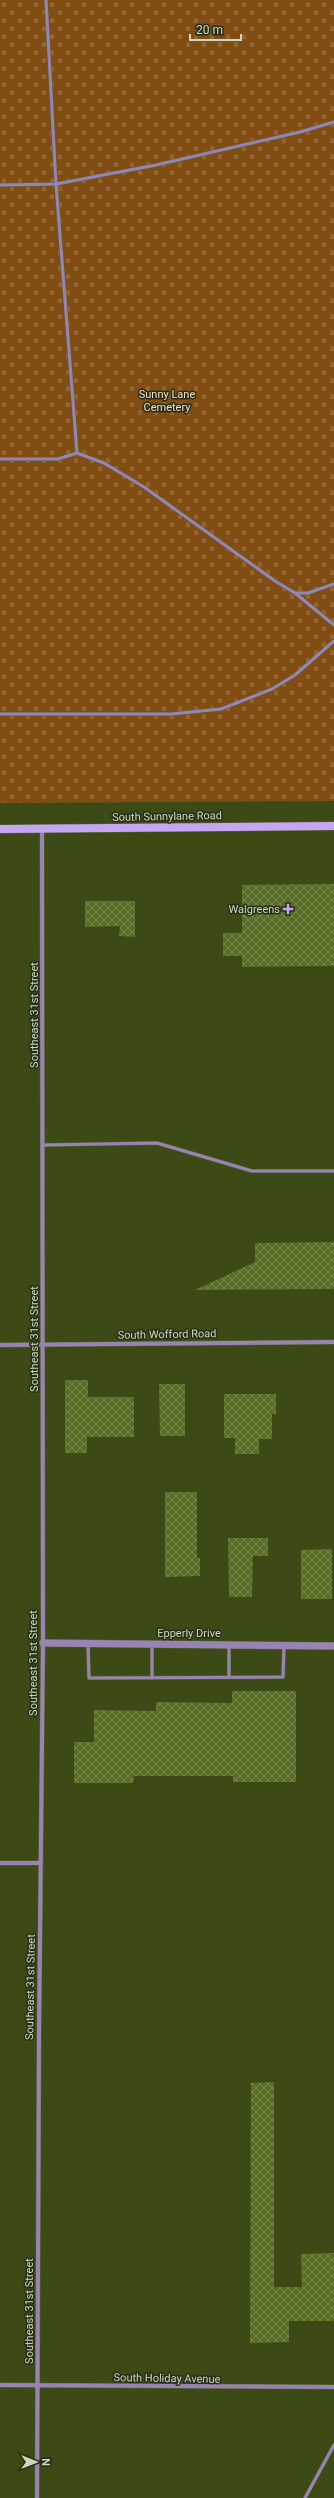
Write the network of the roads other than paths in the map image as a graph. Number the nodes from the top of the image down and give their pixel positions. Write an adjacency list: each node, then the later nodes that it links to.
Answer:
1 (46, 0): 3 (lane)
2 (334, 122): 3 (lane)
3 (56, 184): 4 (lane); 5 (lane)
4 (0, 185)
5 (77, 453): 6 (lane); 8 (lane)
6 (0, 459)
7 (334, 584): 8 (lane)
8 (295, 592): 9 (lane)
9 (334, 625)
10 (334, 641): 11 (lane)
11 (0, 714)
12 (334, 826): 14 (main road, South Sunnylane Road)
13 (0, 829): 14 (main road, South Sunnylane Road)
14 (42, 829): 15 (street, Southeast 31st Street)
15 (44, 1145): 16 (lane); 19 (street, Southeast 31st Street)
16 (334, 1171)
17 (334, 1342): 19 (street, South Wofford Road)
18 (0, 1345): 19 (street, South Wofford Road)
19 (43, 1345): 20 (street, Southeast 31st Street)
20 (43, 1643): 21 (street, Epperly Drive); 29 (street, Southeast 31st Street)
21 (88, 1643): 22 (street, Epperly Drive); 27 (lane)
22 (152, 1644): 23 (street, Epperly Drive); 27 (lane)
23 (229, 1644): 24 (street, Epperly Drive); 26 (lane)
24 (284, 1645): 25 (street, Epperly Drive); 26 (lane)
25 (334, 1646)
26 (229, 1677): 27 (lane)
27 (152, 1678)
28 (0, 1863): 29 (street)
29 (40, 1863): 31 (street, Southeast 31st Street)
30 (0, 2385): 31 (street, South Holiday Avenue)
31 (38, 2385): 32 (street, South Holiday Avenue); 34 (street, Southeast 31st Street)
32 (334, 2387)
33 (334, 2445): 35 (lane)
34 (37, 2498)
35 (305, 2498)

